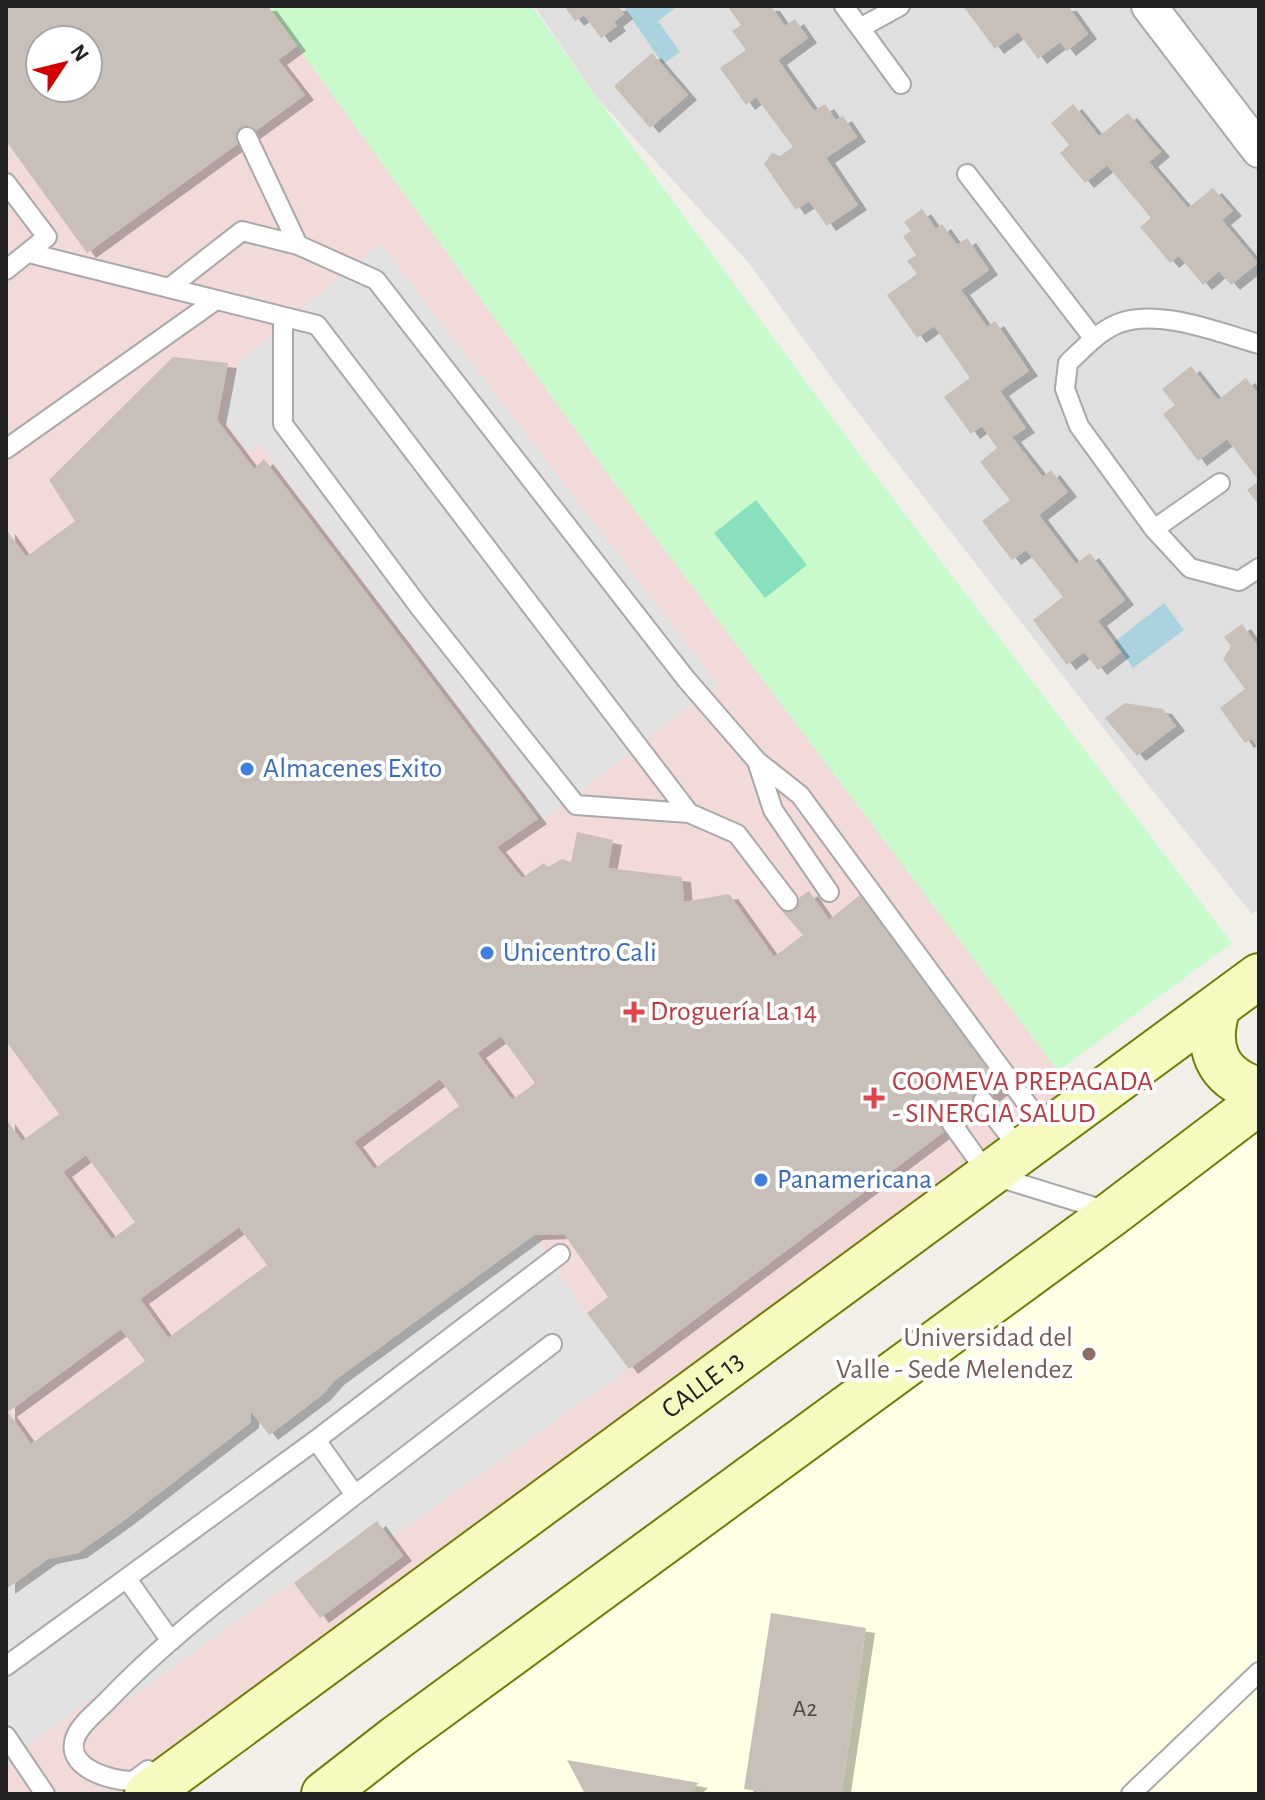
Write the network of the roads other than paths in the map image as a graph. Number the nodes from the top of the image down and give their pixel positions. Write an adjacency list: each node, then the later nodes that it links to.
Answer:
1 (844, 6): 4 (lane)
2 (900, 6): 4 (lane)
3 (1149, 6): 7 (street)
4 (860, 28): 5 (lane)
5 (901, 84)
6 (247, 137): 10 (lane)
7 (1259, 150)
8 (967, 174): 16 (lane)
9 (6, 183): 11 (lane)
10 (298, 245): 13 (lane); 22 (lane)
11 (38, 256): 12 (lane); 13 (lane)
12 (6, 270)
13 (169, 288): 14 (lane)
14 (216, 300): 15 (lane); 18 (lane)
15 (283, 317): 23 (lane); 23 (lane)
16 (1094, 339): 17 (lane); 20 (lane)
17 (1259, 344)
18 (6, 449)
19 (1220, 483): 20 (lane)
20 (1154, 529): 21 (lane)
21 (1259, 568)
22 (757, 761): 24 (lane); 32 (lane)
23 (689, 813): 25 (lane)
24 (829, 892)
25 (788, 901)
26 (1259, 976): 27 (main road, CALLE 13)
27 (1218, 1007): 28 (main road); 32 (main road, CALLE 13)
28 (1259, 1090)
29 (983, 1101): 32 (lane)
30 (1259, 1102): 33 (main road)
31 (952, 1124): 32 (lane)
32 (1018, 1151): 33 (lane); 46 (main road, CALLE 13)
33 (1113, 1213): 47 (main road)
34 (560, 1254): 36 (lane)
35 (552, 1344): 37 (lane)
36 (316, 1440): 37 (lane); 38 (lane)
37 (355, 1495): 39 (lane)
38 (127, 1579): 39 (lane); 40 (lane)
39 (171, 1641): 43 (lane)
40 (6, 1666)
41 (1259, 1672): 48 (lane)
42 (6, 1736): 44 (lane)
43 (168, 1755)
44 (14, 1764): 45 (lane)
45 (45, 1794)
46 (147, 1794)
47 (324, 1794)
48 (1131, 1794)

